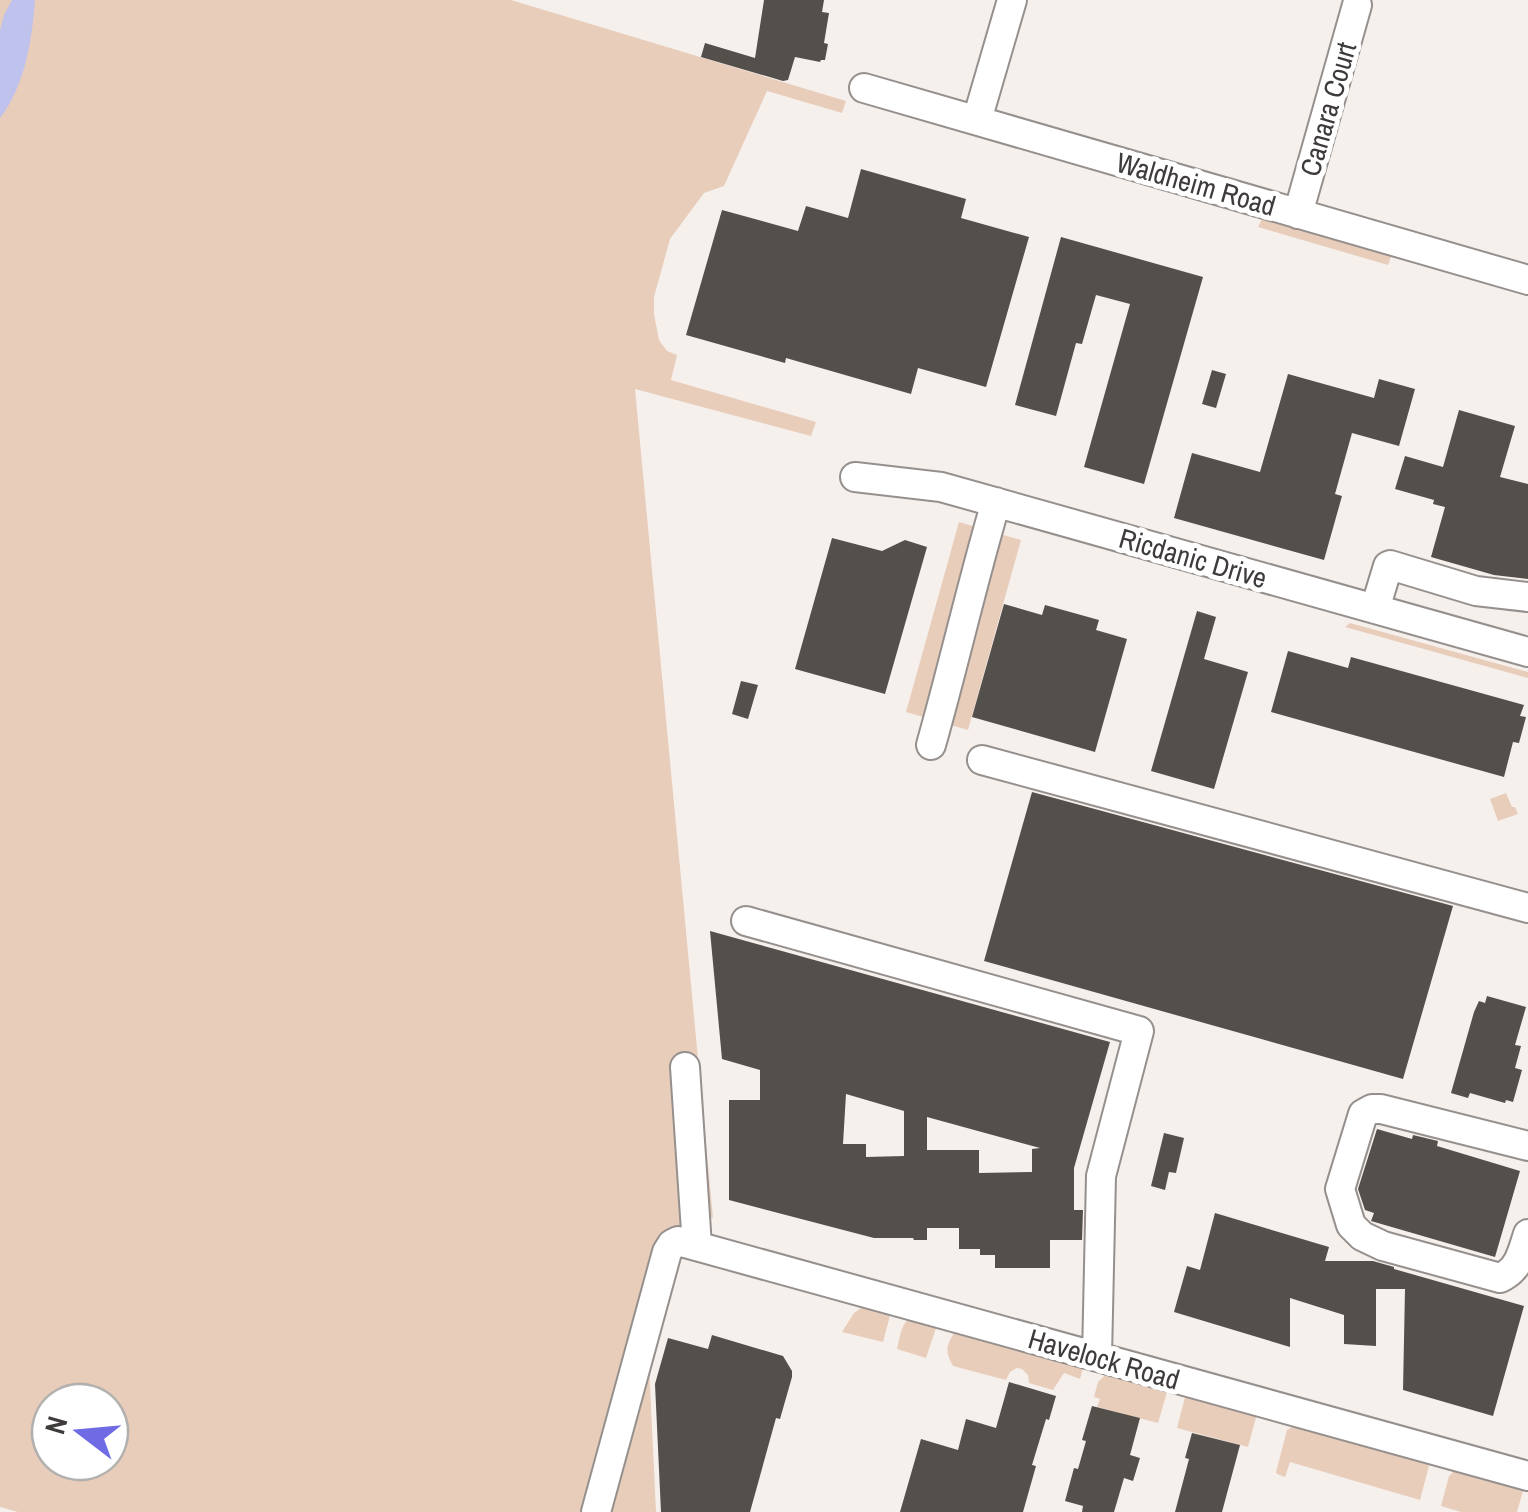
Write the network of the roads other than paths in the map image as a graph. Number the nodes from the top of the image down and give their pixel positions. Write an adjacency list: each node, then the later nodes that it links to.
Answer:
1 (1012, 0): 4 (street)
2 (1358, 5): 5 (street, Canara Court)
3 (864, 88): 4 (street, Waldheim Road)
4 (977, 120): 5 (street, Waldheim Road)
5 (1298, 214): 6 (street, Waldheim Road)
6 (1528, 280)
7 (855, 476): 8 (street, Ricdanic Drive)
8 (996, 502): 10 (street, Ricdanic Drive); 12 (street)
9 (1528, 597): 10 (street)
10 (1375, 609): 11 (street, Ricdanic Drive)
11 (1528, 652)
12 (931, 744)
13 (982, 760): 14 (street)
14 (1528, 908)
15 (746, 921): 20 (street)
16 (685, 1067): 19 (street)
17 (1528, 1146): 18 (street)
18 (1528, 1234)
19 (688, 1244): 20 (street, Havelock Road); 22 (street)
20 (1097, 1357): 21 (street, Havelock Road)
21 (1528, 1476)
22 (596, 1512)

